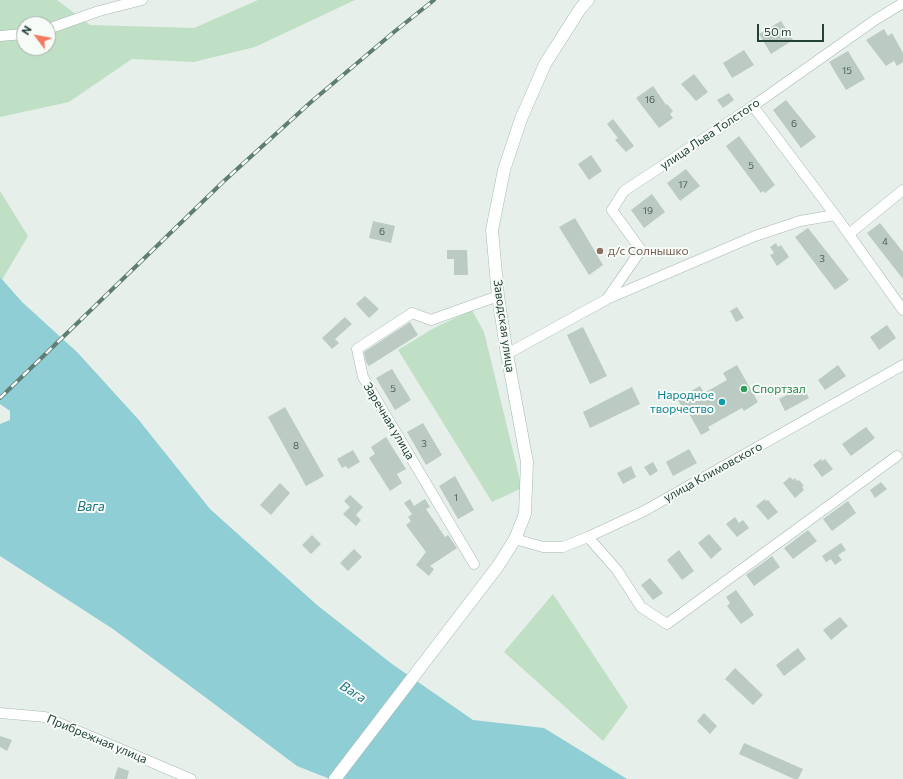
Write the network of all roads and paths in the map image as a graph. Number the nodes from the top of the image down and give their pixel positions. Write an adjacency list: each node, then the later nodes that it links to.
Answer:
1 (142, 0): 4 (street)
2 (588, 0): 11 (main road, Заводская улица)
3 (903, 3): 7 (street, улица Льва Толстого)
4 (56, 26)
5 (16, 35): 6 (street)
6 (0, 36)
7 (753, 106): 9 (street); 12 (street, улица Льва Толстого)
8 (903, 190): 10 (street)
9 (835, 215): 10 (street); 12 (street)
10 (849, 234): 13 (street)
11 (498, 296): 14 (main road, Заводская улица); 19 (street, Заречная улица)
12 (607, 299): 14 (street)
13 (903, 310)
14 (507, 354): 18 (main road, Заводская улица)
15 (903, 365): 17 (street, улица Климовского)
16 (897, 456): 17 (street)
17 (588, 538): 18 (street, улица Климовского)
18 (515, 539): 22 (main road, Заводская улица)
19 (474, 564)
20 (0, 713): 21 (street, Прибрежная улица)
21 (191, 779)
22 (335, 779)

